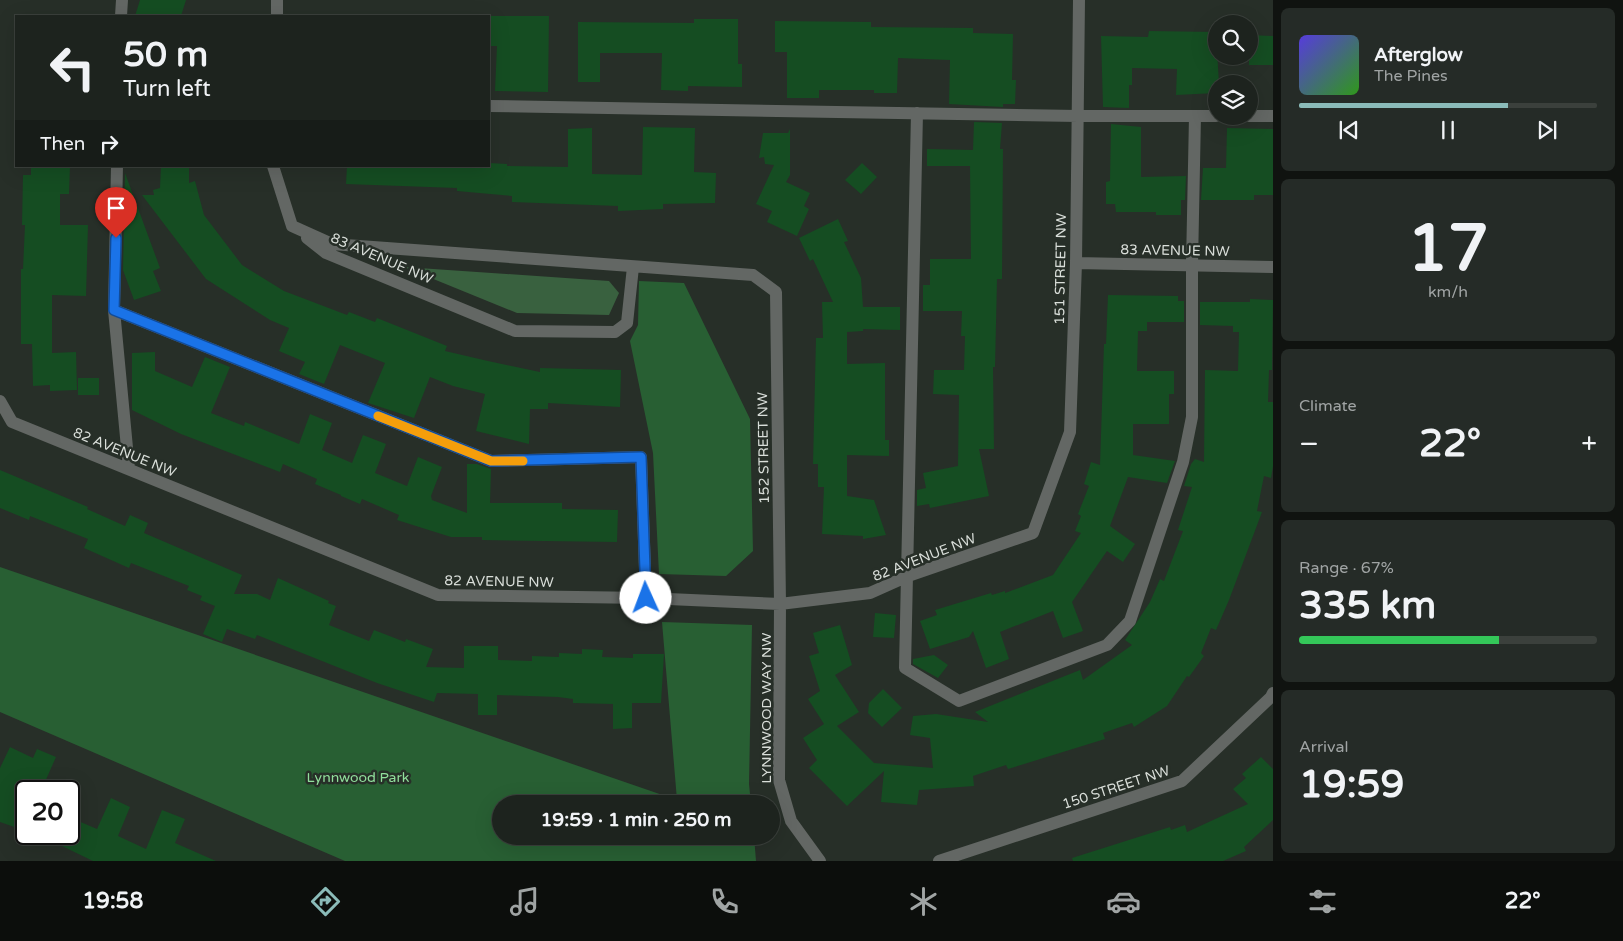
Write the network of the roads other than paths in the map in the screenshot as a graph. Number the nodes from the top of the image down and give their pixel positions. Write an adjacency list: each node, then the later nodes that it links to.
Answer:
1 (122, 0): 4 (street)
2 (277, 0): 5 (street)
3 (1079, 0): 8 (street, 151 STREET NW)
4 (121, 15)
5 (277, 15)
6 (490, 106): 7 (street)
7 (917, 113): 8 (street); 25 (street)
8 (1078, 116): 9 (street); 16 (street, 151 STREET NW)
9 (1195, 116): 10 (street); 17 (street)
10 (1208, 116)
11 (1258, 116): 12 (street)
12 (1273, 116)
13 (117, 167): 21 (street)
14 (273, 167): 15 (street)
15 (292, 226): 18 (street, 83 AVENUE NW); 18 (street, 83 AVENUE NW)
16 (1076, 263): 17 (street, 83 AVENUE NW); 24 (street, 151 STREET NW)
17 (1192, 265): 19 (street, 83 AVENUE NW); 25 (street)
18 (633, 267): 20 (street, 83 AVENUE NW)
19 (1273, 267)
20 (776, 292): 27 (street, 152 STREET NW)
21 (114, 310): 23 (street); 26 (street)
22 (0, 401): 23 (street, 82 AVENUE NW)
23 (128, 469): 26 (street, 82 AVENUE NW)
24 (1032, 533): 25 (street, 82 AVENUE NW)
25 (908, 576): 27 (street, 82 AVENUE NW)
26 (646, 598): 27 (street, 82 AVENUE NW)
27 (780, 604): 29 (street, LYNNWOOD WAY NW)
28 (1273, 693): 30 (street, 150 STREET NW)
29 (820, 861)
30 (939, 861)

